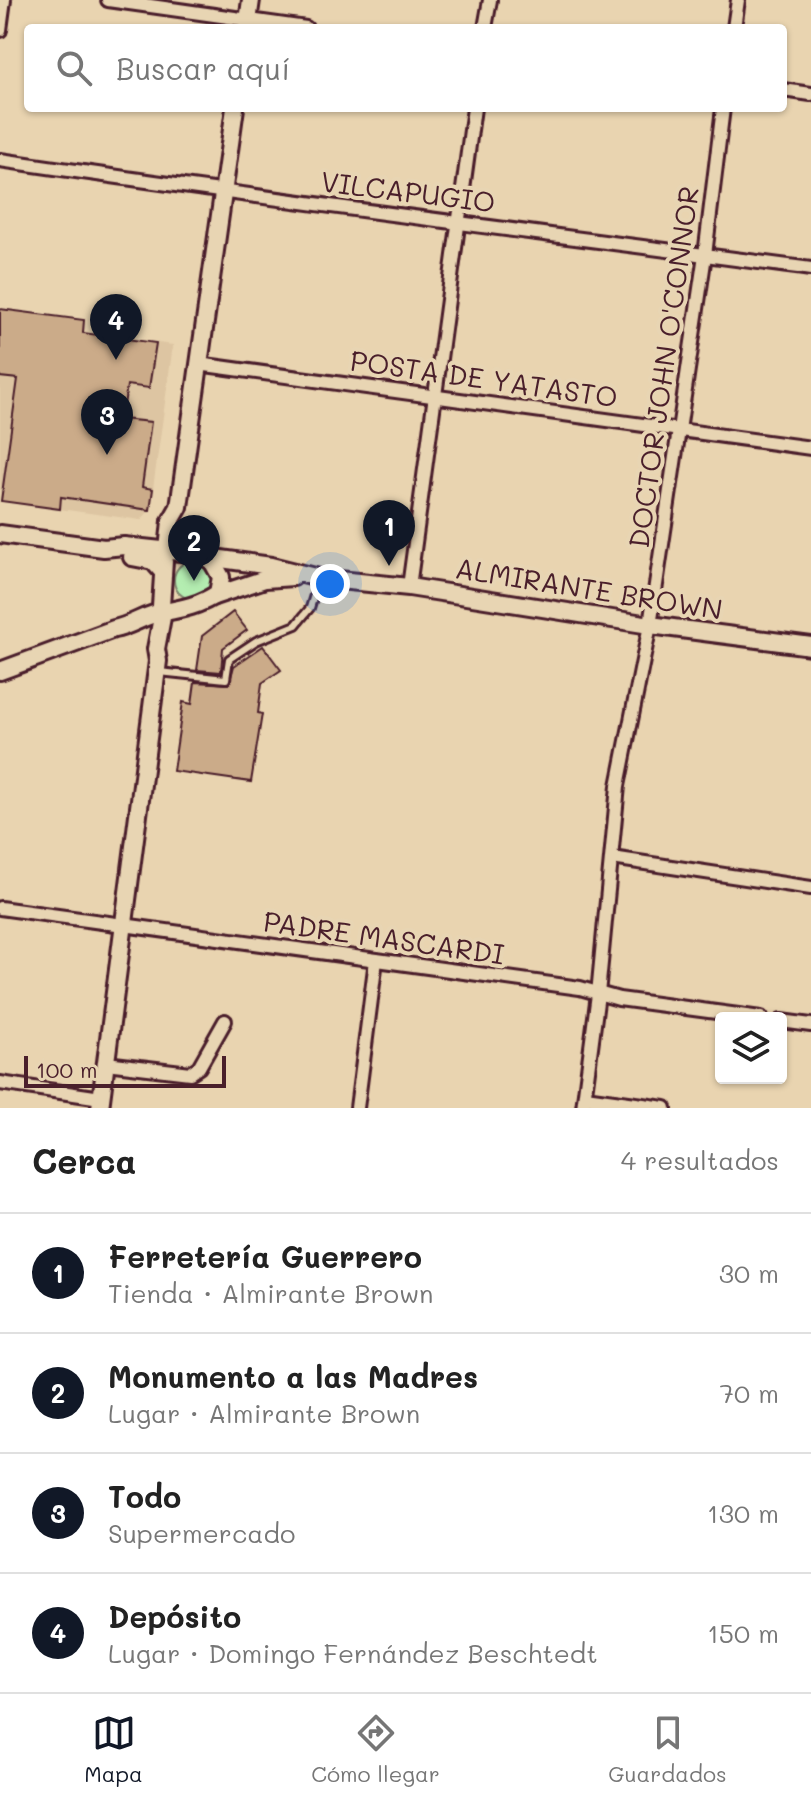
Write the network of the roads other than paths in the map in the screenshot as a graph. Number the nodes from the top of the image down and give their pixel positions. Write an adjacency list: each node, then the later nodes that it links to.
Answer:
1 (4, 0): 9 (street)
2 (108, 0): 6 (street)
3 (251, 0): 6 (street)
4 (490, 0): 7 (street)
5 (738, 0): 8 (street)
6 (248, 24)
7 (486, 24)
8 (735, 24)
9 (0, 30)
10 (787, 91): 11 (street)
11 (811, 94)
12 (234, 112): 16 (street)
13 (473, 112): 17 (street)
14 (723, 112): 18 (street, DOCTOR JOHN O'CONNOR)
15 (0, 160): 16 (street, VILCAPUGIO)
16 (222, 193): 17 (street, VILCAPUGIO); 20 (street)
17 (459, 221): 18 (street, VILCAPUGIO); 21 (street)
18 (705, 255): 19 (street, VILCAPUGIO); 22 (street, DOCTOR JOHN O'CONNOR)
19 (811, 269)
20 (198, 364): 21 (street, POSTA DE YATASTO); 24 (street)
21 (434, 395): 22 (street, POSTA DE YATASTO); 31 (street)
22 (678, 430): 23 (street, POSTA DE YATASTO); 35 (street, DOCTOR JOHN O'CONNOR)
23 (811, 448)
24 (179, 507): 27 (street); 28 (street)
25 (0, 534): 26 (street)
26 (104, 548): 27 (street); 29 (street)
27 (167, 551): 28 (street, ALMIRANTE BROWN); 29 (street)
28 (200, 555): 30 (street, ALMIRANTE BROWN); 32 (street)
29 (163, 572): 34 (street)
30 (315, 577): 31 (street, ALMIRANTE BROWN); 32 (street, ALMIRANTE BROWN); 37 (lane)
31 (409, 587): 35 (street, ALMIRANTE BROWN)
32 (214, 596): 33 (street, ALMIRANTE BROWN)
33 (188, 607): 34 (street, ALMIRANTE BROWN); 37 (street)
34 (162, 608): 37 (street); 38 (street, ALMIRANTE BROWN)
35 (650, 625): 36 (street, ALMIRANTE BROWN); 39 (street, DOCTOR JOHN O'CONNOR)
36 (811, 646)
37 (157, 667): 42 (street)
38 (0, 671)
39 (612, 858): 40 (street); 44 (street, DOCTOR JOHN O'CONNOR)
40 (811, 888)
41 (0, 908): 42 (street, PADRE MASCARDI)
42 (123, 924): 43 (street, PADRE MASCARDI); 49 (street)
43 (376, 960): 44 (street, PADRE MASCARDI); 53 (street)
44 (598, 994): 45 (street, PADRE MASCARDI); 51 (street, DOCTOR JOHN O'CONNOR)
45 (720, 1012)
46 (225, 1021): 49 (street)
47 (787, 1022): 48 (street)
48 (811, 1025)
49 (106, 1063): 52 (street)
50 (0, 1083): 52 (street)
51 (584, 1102): 54 (street)
52 (100, 1103)
53 (357, 1108)
54 (665, 1108)

